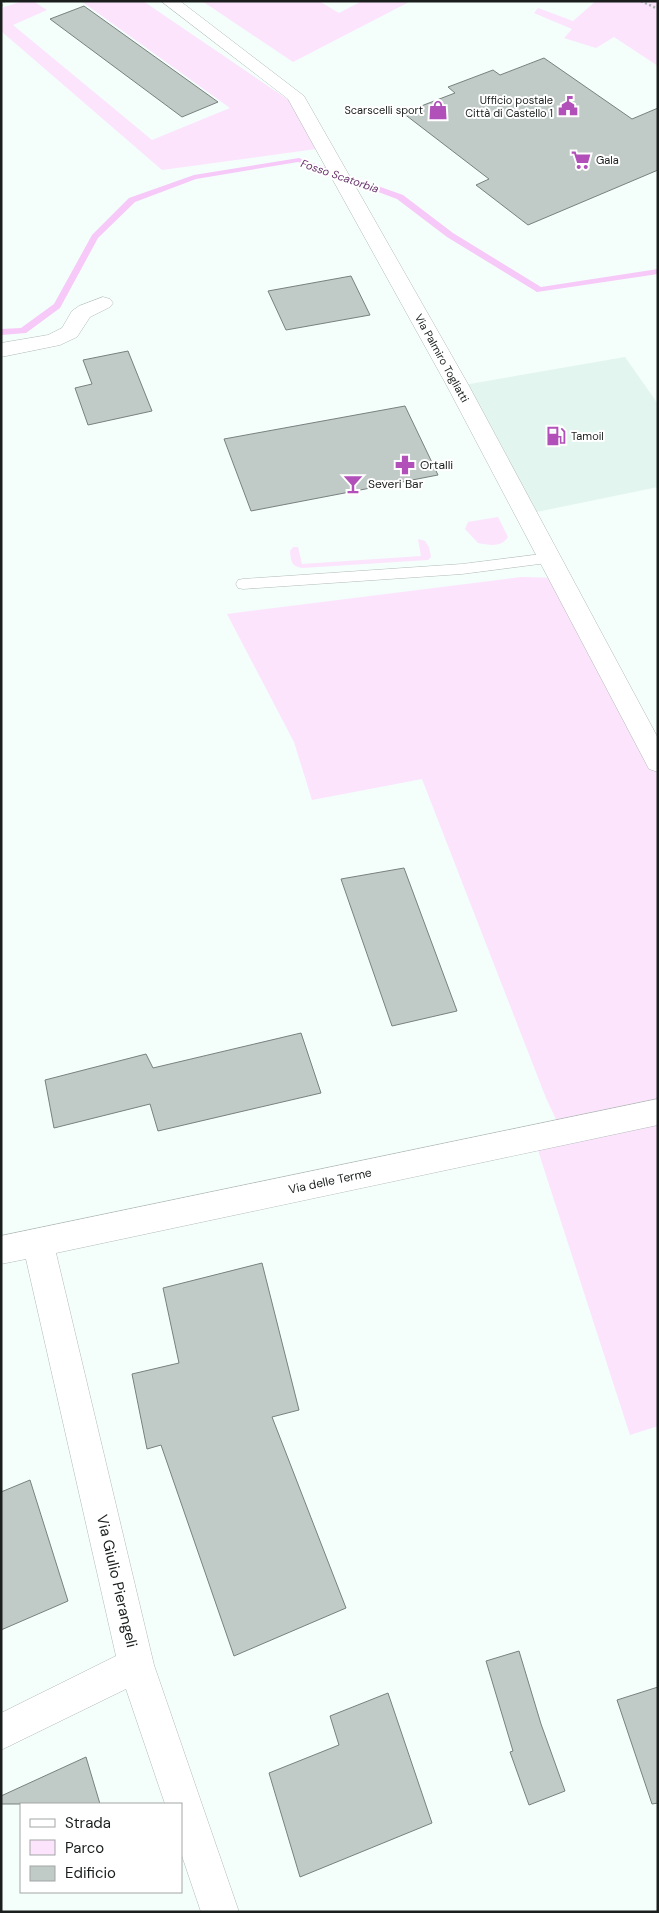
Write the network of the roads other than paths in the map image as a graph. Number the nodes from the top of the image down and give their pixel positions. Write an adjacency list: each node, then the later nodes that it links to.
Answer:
1 (169, 1): 4 (street, Via Palmiro Togliatti)
2 (103, 303): 3 (street)
3 (1, 350)
4 (550, 558): 5 (lane); 6 (street, Via Palmiro Togliatti)
5 (243, 584)
6 (658, 762)
7 (658, 1112): 8 (street, Via delle Terme)
8 (38, 1243): 9 (street, Via delle Terme); 10 (street, Via Giulio Pierangeli)
9 (1, 1250)
10 (136, 1665): 11 (street); 12 (street, Via Giulio Pierangeli)
11 (1, 1732)
12 (220, 1912)

